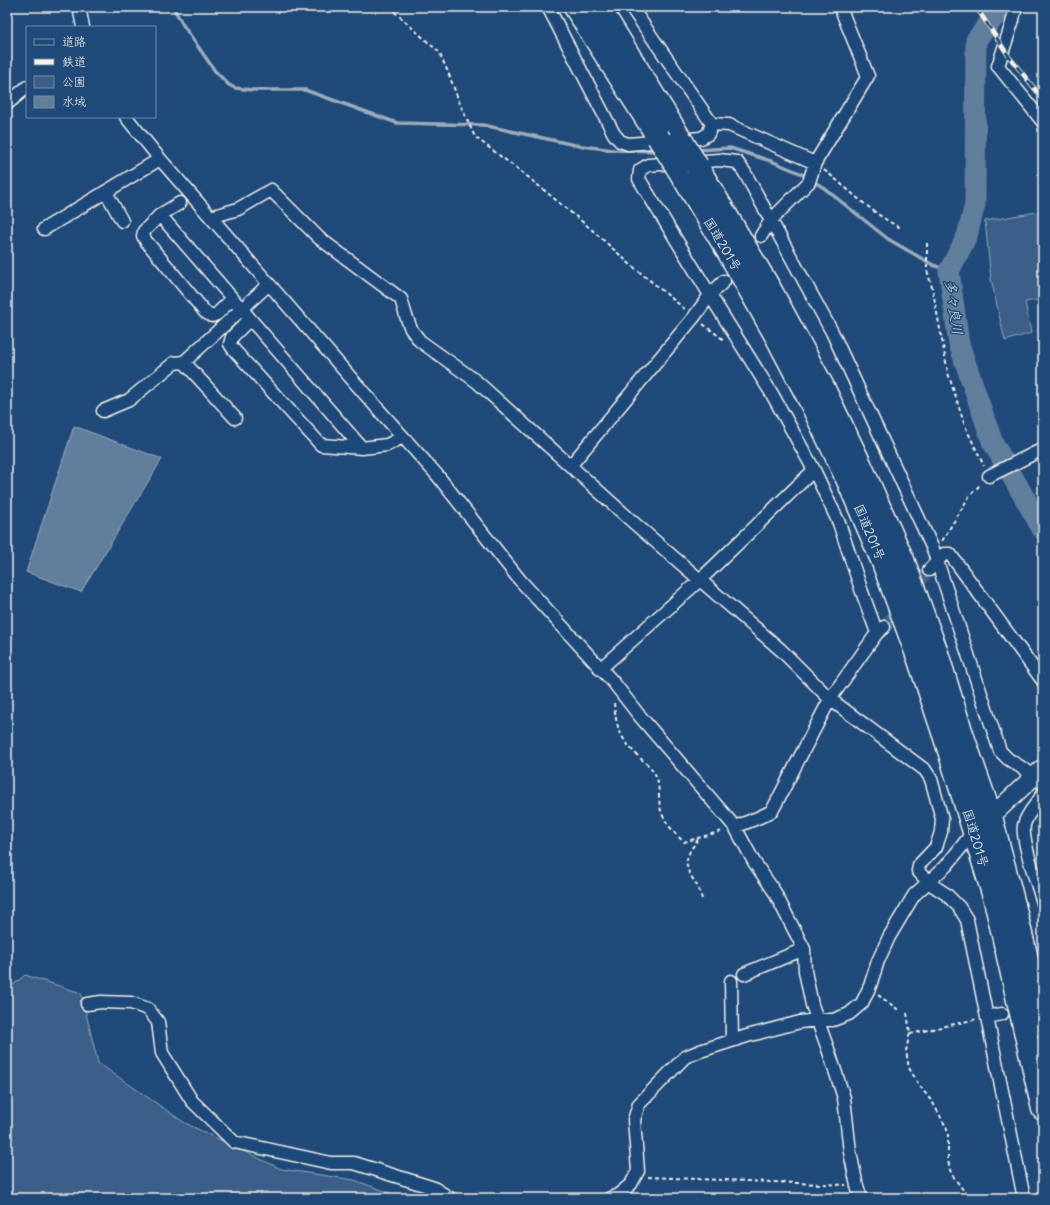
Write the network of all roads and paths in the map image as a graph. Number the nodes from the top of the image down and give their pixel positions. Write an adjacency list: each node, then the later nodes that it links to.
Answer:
1 (78, 7): 9 (street)
2 (389, 7): 33 (path)
3 (548, 7): 14 (street)
4 (575, 7): 17 (highway, 国道201号, bridge)
5 (599, 7): 17 (highway, 国道201号, bridge)
6 (631, 7): 14 (street)
7 (840, 7): 16 (street)
8 (1016, 7): 13 (street)
9 (83, 26)
10 (26, 88): 11 (street)
11 (7, 104)
12 (127, 118): 15 (street)
13 (1043, 122)
14 (712, 124): 16 (street)
15 (160, 159): 18 (street); 21 (street)
16 (814, 165): 22 (street); 24 (path)
17 (687, 167): 53 (highway, 国道201号); 55 (highway, 国道201号)
18 (106, 192): 23 (street); 25 (street)
19 (180, 204): 20 (street)
20 (160, 215): 31 (street); 31 (street)
21 (211, 217): 29 (street); 41 (street)
22 (771, 220): 26 (street); 30 (street); 44 (street)
23 (122, 221)
24 (901, 228)
25 (44, 229)
26 (761, 236)
27 (927, 243): 43 (path)
28 (724, 281): 30 (street)
29 (270, 284): 32 (street); 38 (street)
30 (710, 295): 33 (street); 42 (street)
31 (232, 299): 32 (street)
32 (242, 310): 34 (street); 35 (street)
33 (694, 317): 41 (street)
34 (250, 319): 39 (street); 39 (street)
35 (184, 362): 36 (street); 37 (street)
36 (103, 411)
37 (235, 418)
38 (403, 437): 39 (street); 47 (street)
39 (362, 448)
40 (1043, 449): 43 (street)
41 (571, 466): 46 (street)
42 (814, 470): 46 (street); 50 (street)
43 (989, 476): 44 (path)
44 (936, 554): 45 (street); 48 (street); 51 (street)
45 (929, 570)
46 (701, 580): 47 (street); 50 (street)
47 (600, 669): 49 (street)
48 (1043, 681)
49 (614, 683): 54 (street); 56 (path)
50 (830, 699): 54 (street); 57 (street)
51 (1040, 776): 53 (street)
52 (1043, 793): 59 (street)
53 (990, 817): 55 (street); 70 (highway, 国道201号)
54 (735, 827): 56 (path); 60 (street)
55 (974, 831): 57 (street); 73 (highway, 国道201号)
56 (698, 838): 58 (path)
57 (928, 883): 63 (street); 68 (street)
58 (702, 899)
59 (1043, 903)
60 (804, 949): 61 (street); 69 (street)
61 (744, 974)
62 (732, 981): 72 (street)
63 (869, 989): 65 (path); 69 (street)
64 (86, 1004): 76 (street)
65 (900, 1011)
66 (907, 1014): 71 (path)
67 (1002, 1014): 68 (street)
68 (987, 1017): 71 (path); 80 (street)
69 (817, 1020): 72 (street); 75 (street)
70 (1043, 1025)
71 (910, 1034): 79 (path)
72 (732, 1040): 74 (street)
73 (1043, 1109)
74 (635, 1176): 75 (path); 77 (street)
75 (857, 1186): 78 (street)
76 (450, 1198)
77 (610, 1198)
78 (861, 1198)
79 (969, 1198)
80 (1024, 1198)

